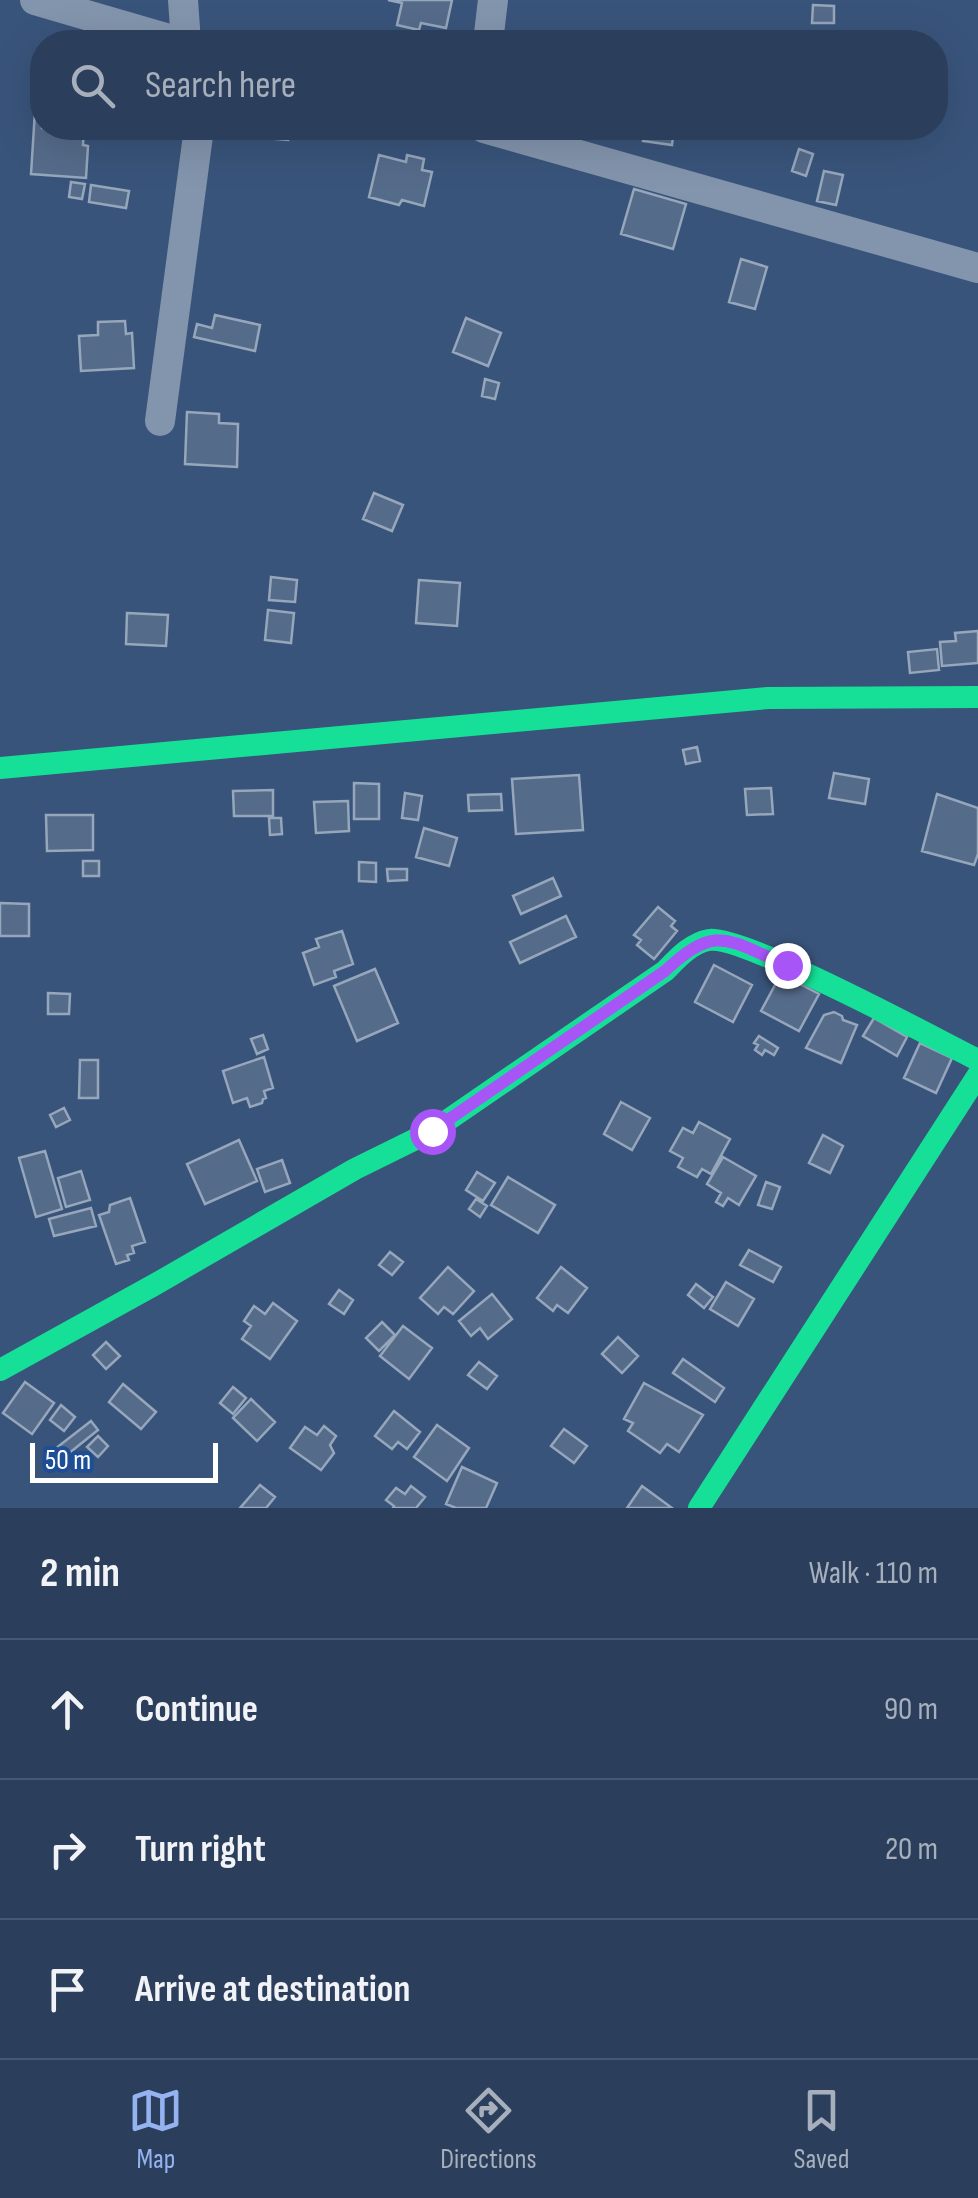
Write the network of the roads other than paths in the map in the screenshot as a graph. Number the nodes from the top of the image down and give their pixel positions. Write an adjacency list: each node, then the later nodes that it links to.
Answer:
1 (34, 0): 4 (street)
2 (183, 0): 5 (street)
3 (493, 0): 6 (street)
4 (140, 30)
5 (182, 30)
6 (489, 30)
7 (197, 140): 10 (street)
8 (526, 140): 9 (street)
9 (978, 268)
10 (160, 421)
11 (978, 697): 12 (street)
12 (0, 768)
13 (978, 1060): 15 (street)
14 (978, 1075): 16 (street)
15 (0, 1370)
16 (699, 1508)

